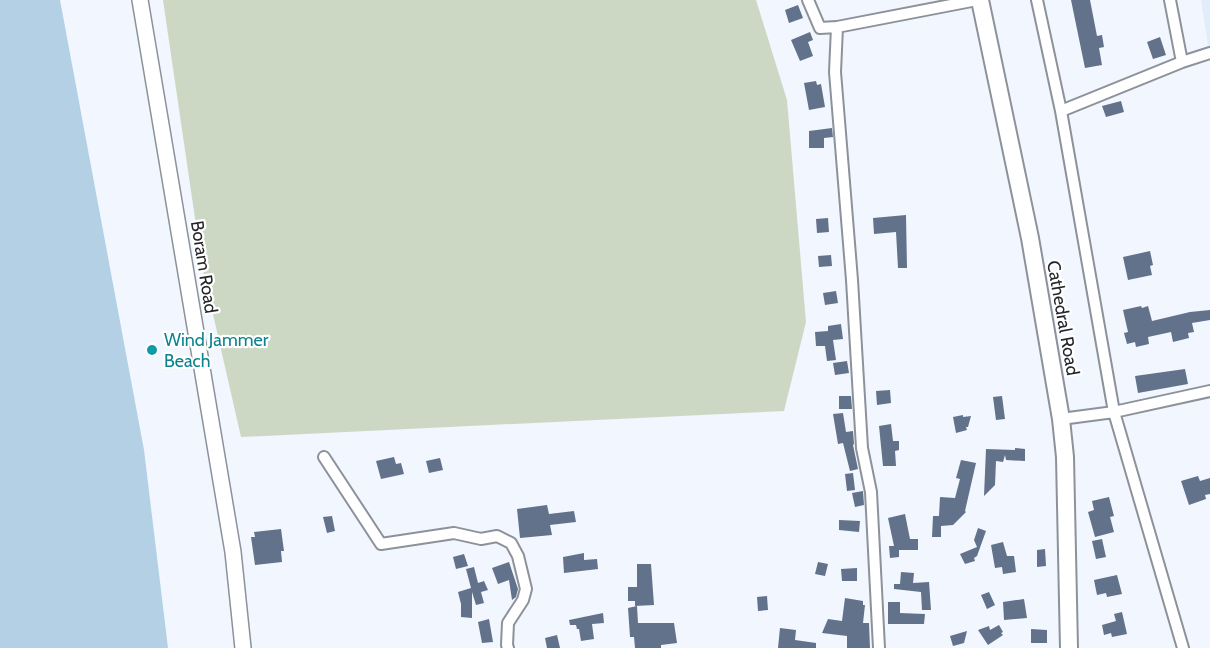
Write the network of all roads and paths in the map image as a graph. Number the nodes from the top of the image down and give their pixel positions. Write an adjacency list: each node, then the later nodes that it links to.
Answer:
1 (140, 0): 14 (street, Boram Road)
2 (808, 0): 6 (street)
3 (979, 0): 6 (street); 12 (main road, Cathedral Road)
4 (1037, 0): 9 (street)
5 (1170, 0): 8 (street)
6 (837, 27): 16 (street)
7 (1210, 53): 8 (street)
8 (1182, 62): 9 (street)
9 (1061, 111): 11 (street)
10 (1210, 391): 11 (street)
11 (1114, 412): 12 (street); 18 (street)
12 (1061, 419): 17 (main road, Cathedral Road)
13 (324, 457): 15 (street)
14 (243, 648)
15 (508, 648)
16 (879, 648)
17 (1069, 648)
18 (1183, 648)

